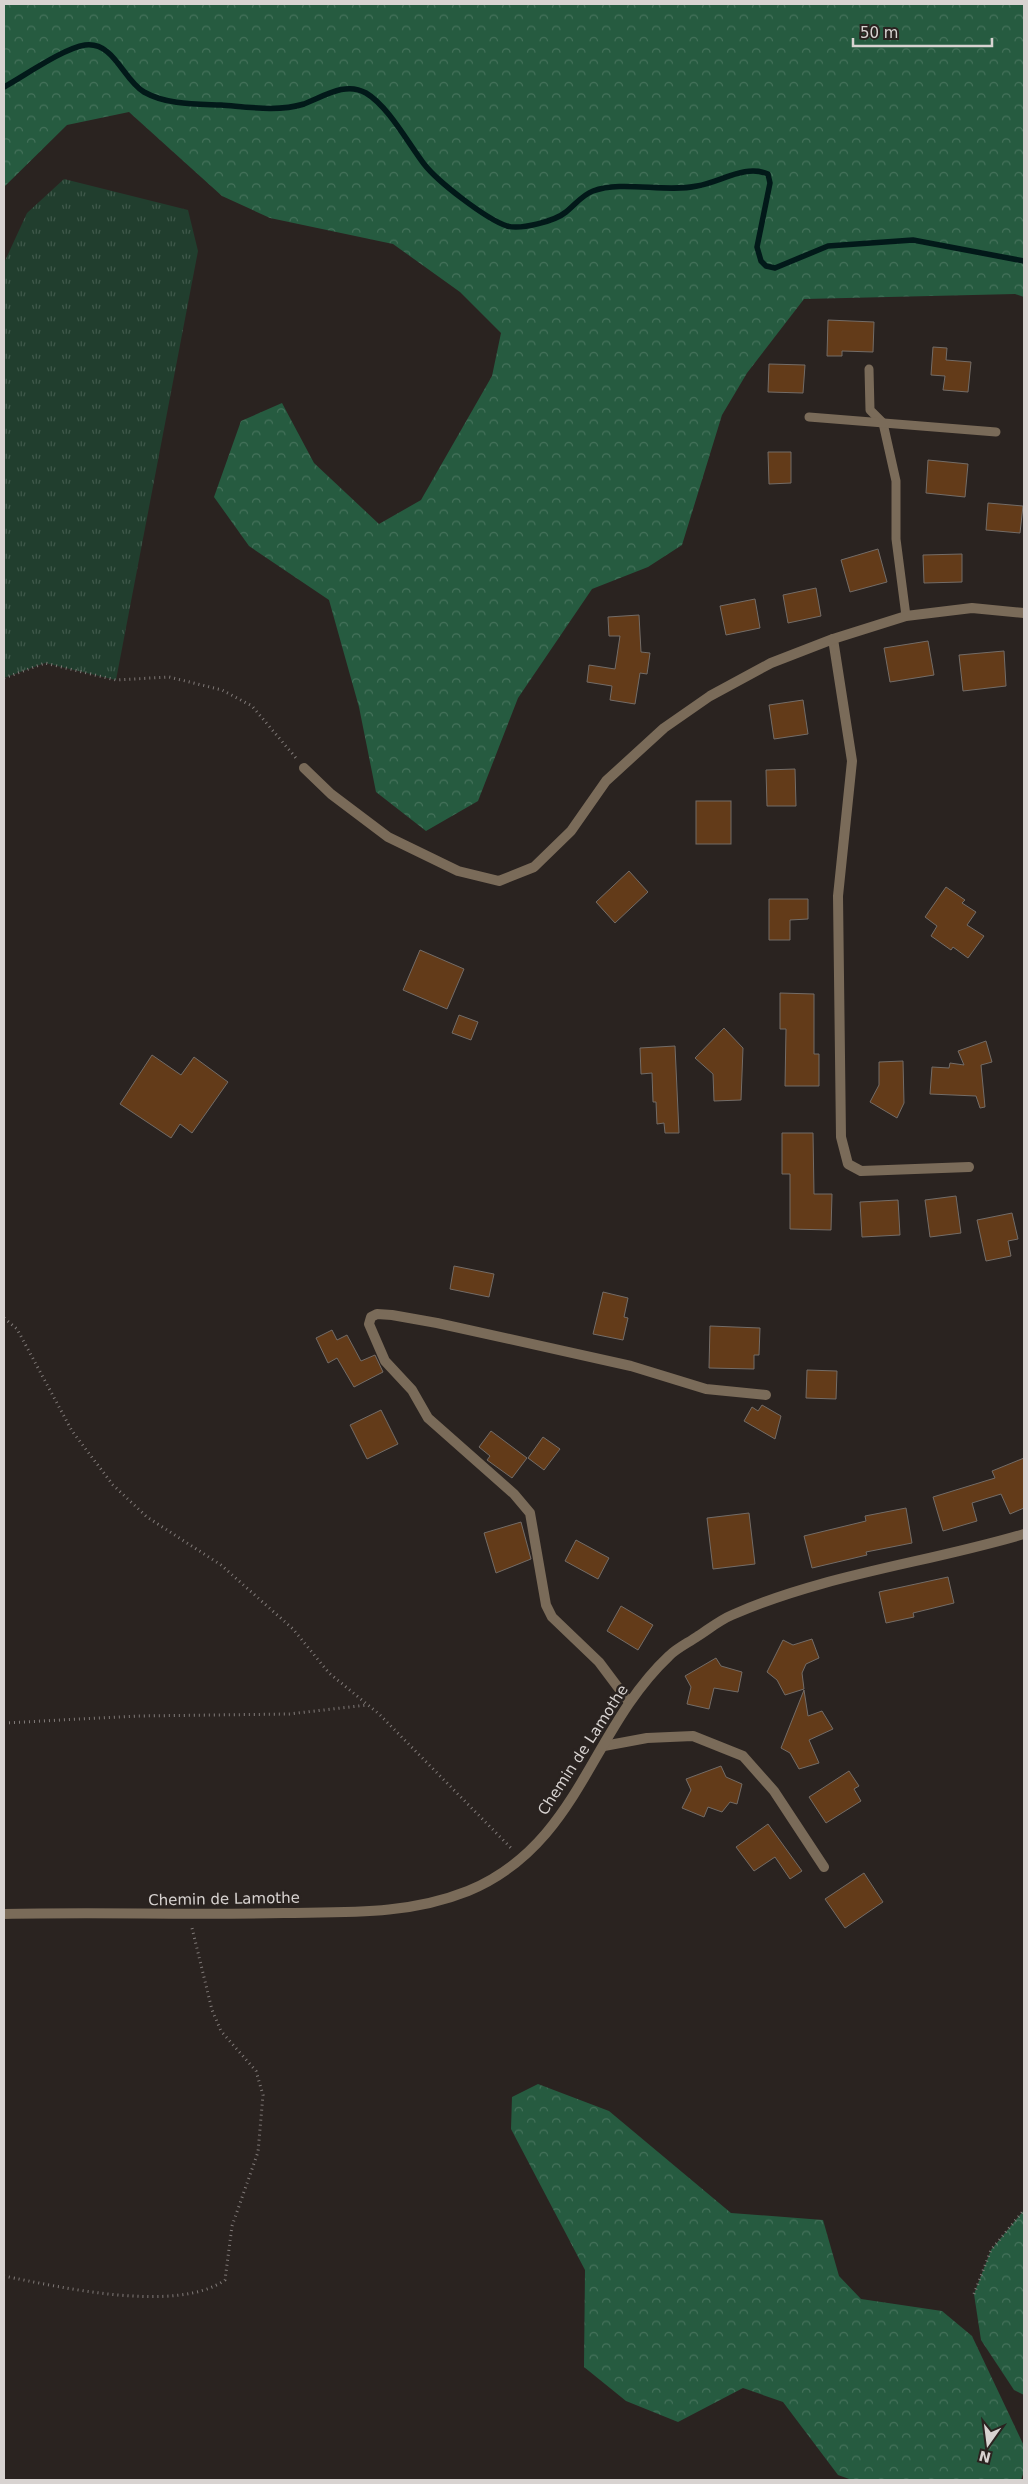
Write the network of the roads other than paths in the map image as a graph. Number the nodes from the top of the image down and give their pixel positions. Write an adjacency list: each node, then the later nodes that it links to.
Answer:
1 (869, 369): 3 (lane)
2 (809, 417): 3 (lane)
3 (883, 423): 4 (lane); 6 (lane)
4 (996, 432)
5 (1024, 613): 6 (street)
6 (906, 616): 7 (street)
7 (833, 639): 8 (street); 9 (street)
8 (304, 768)
9 (969, 1167)
10 (766, 1395): 12 (street)
11 (1024, 1534): 12 (street, Chemin de Lamothe)
12 (629, 1702): 13 (street, Chemin de Lamothe)
13 (604, 1746): 14 (street); 15 (street, Chemin de Lamothe)
14 (824, 1868)
15 (4, 1914)

